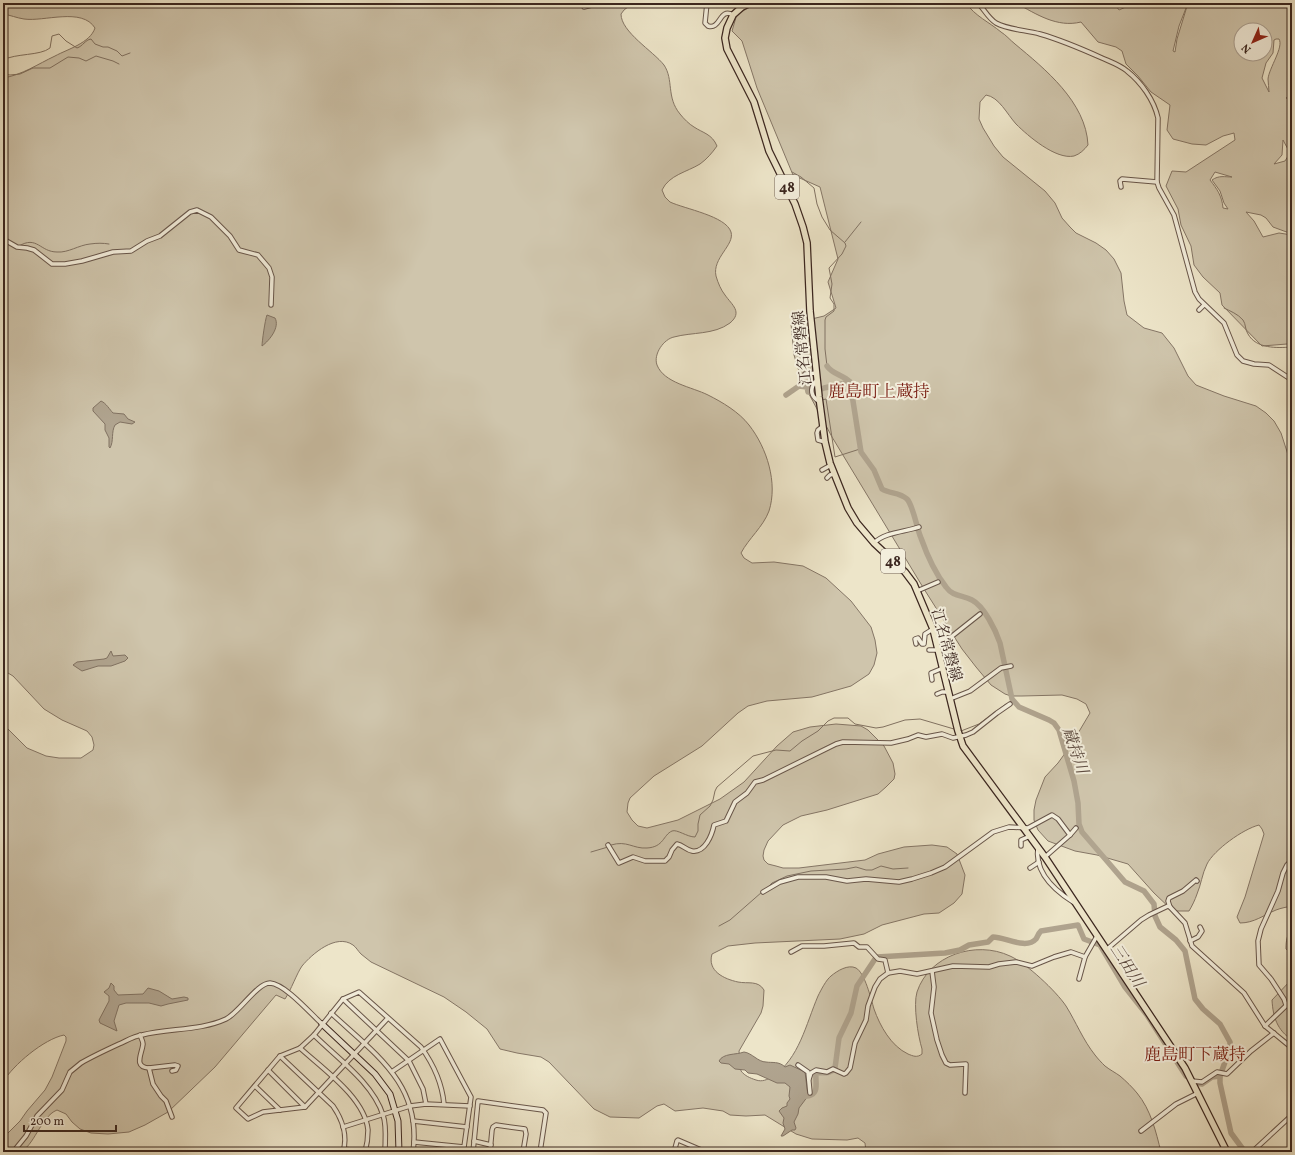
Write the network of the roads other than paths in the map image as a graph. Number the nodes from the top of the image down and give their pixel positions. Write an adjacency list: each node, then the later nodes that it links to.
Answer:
1 (600, 3): 5 (street)
2 (707, 3): 6 (street)
3 (750, 3): 6 (main road)
4 (978, 3): 7 (street)
5 (584, 7)
6 (733, 16): 13 (main road, 江名常磐線 / 48)
7 (1157, 182): 8 (street); 11 (street)
8 (1121, 187)
9 (3, 239): 10 (street)
10 (271, 305)
11 (1204, 305): 12 (street); 16 (street)
12 (1199, 310)
13 (816, 373): 14 (street); 15 (main road, 江名常磐線 / 48)
14 (805, 374)
15 (817, 380): 17 (main road, 江名常磐線 / 48); 17 (street)
16 (1292, 380)
17 (819, 400): 18 (main road, 江名常磐線 / 48)
18 (831, 465): 19 (street); 20 (main road, 江名常磐線 / 48)
19 (822, 470)
20 (834, 474): 21 (street); 23 (main road, 江名常磐線 / 48)
21 (827, 478)
22 (918, 527): 23 (street)
23 (874, 543): 25 (main road, 江名常磐線 / 48)
24 (938, 582): 25 (street)
25 (918, 591): 27 (main road, 江名常磐線 / 48)
26 (980, 614): 28 (street)
27 (933, 629): 28 (main road, 江名常磐線 / 48); 29 (street)
28 (937, 641): 31 (main road, 江名常磐線 / 48)
29 (916, 644)
30 (929, 650): 31 (street)
31 (938, 650): 33 (main road, 江名常磐線 / 48)
32 (1011, 666): 37 (street)
33 (943, 668): 34 (street); 35 (main road, 江名常磐線 / 48)
34 (932, 680)
35 (948, 692): 36 (street); 37 (main road, 江名常磐線 / 48)
36 (937, 694)
37 (950, 699): 39 (main road, 江名常磐線 / 48)
38 (1010, 704): 39 (street)
39 (958, 732): 40 (main road, 江名常磐線 / 48); 44 (street)
40 (1024, 828): 42 (street); 43 (main road, 江名常磐線 / 48); 52 (street)
41 (1076, 828): 42 (street)
42 (1070, 835): 47 (street)
43 (1030, 836): 45 (street); 46 (main road, 江名常磐線 / 48)
44 (608, 845)
45 (1021, 846)
46 (1038, 847): 47 (main road, 江名常磐線 / 48); 49 (street)
47 (1045, 856): 53 (main road, 江名常磐線 / 48)
48 (1292, 860): 66 (street)
49 (1039, 862): 50 (street); 53 (street)
50 (1030, 868)
51 (1197, 881): 54 (street)
52 (763, 892)
53 (1076, 904): 56 (main road, 江名常磐線 / 48)
54 (1170, 907): 57 (street); 58 (street)
55 (1200, 927): 57 (street)
56 (1097, 936): 58 (main road, 江名常磐線 / 48); 60 (street)
57 (1190, 941): 70 (street)
58 (1106, 950): 90 (main road, 江名常磐線 / 48)
59 (791, 952): 62 (street)
60 (1085, 957): 61 (street); 63 (street)
61 (932, 971): 62 (street); 94 (street)
62 (888, 973): 89 (street)
63 (1079, 978)
64 (343, 999): 67 (street); 68 (street); 71 (street)
65 (1292, 1000): 66 (street)
66 (1286, 1005): 70 (street)
67 (331, 1013): 69 (street); 75 (street)
68 (388, 1018): 71 (street); 78 (street)
69 (322, 1024): 73 (street); 74 (street); 79 (street)
70 (1265, 1026): 72 (street)
71 (377, 1031): 75 (street); 81 (street)
72 (1274, 1033): 77 (street); 90 (street)
73 (140, 1035): 84 (street); 116 (street)
74 (314, 1035): 76 (street); 82 (street)
75 (365, 1044): 79 (street); 87 (street)
76 (300, 1048): 80 (street); 88 (street)
77 (1292, 1048)
78 (424, 1051): 81 (street); 97 (street); 99 (street)
79 (355, 1055): 82 (street); 102 (street)
80 (280, 1056): 85 (street); 92 (street)
81 (409, 1061): 87 (street); 96 (street)
82 (345, 1065): 88 (street); 103 (street)
83 (798, 1065): 89 (street)
84 (149, 1068): 86 (street); 105 (street)
85 (268, 1070): 91 (street); 100 (street)
86 (172, 1071)
87 (393, 1071): 98 (street)
88 (332, 1078): 92 (street); 106 (street)
89 (809, 1080): 93 (street)
90 (1192, 1081): 95 (main road, 江名常磐線 / 48)
91 (255, 1086): 101 (street); 101 (street)
92 (319, 1093): 100 (street); 108 (street)
93 (810, 1093)
94 (965, 1093)
95 (1198, 1093): 110 (street); 127 (main road, 江名常磐線 / 48)
96 (426, 1104): 97 (street); 98 (street)
97 (444, 1104): 99 (street)
98 (410, 1106): 102 (street); 107 (street)
99 (470, 1106): 109 (street)
100 (305, 1107): 101 (street)
101 (280, 1110)
102 (396, 1111): 103 (street); 119 (street)
103 (383, 1114): 106 (street); 118 (street)
104 (1292, 1115): 128 (street)
105 (172, 1117)
106 (365, 1120): 108 (street); 117 (street)
107 (413, 1122): 109 (street); 112 (street)
108 (343, 1127): 114 (street)
109 (467, 1127): 112 (street)
110 (1141, 1131)
111 (474, 1141): 113 (street); 121 (street); 123 (street)
112 (414, 1142): 120 (street)
113 (490, 1145): 115 (street); 122 (street)
114 (344, 1151): 117 (street)
115 (524, 1151): 123 (street)
116 (13, 1152)
117 (365, 1152)
118 (385, 1152)
119 (398, 1152)
120 (413, 1152)
121 (473, 1152)
122 (490, 1152)
123 (540, 1152): 124 (street)
124 (544, 1152)
125 (674, 1152): 126 (street)
126 (706, 1152)
127 (1227, 1152)
128 (1252, 1152)

